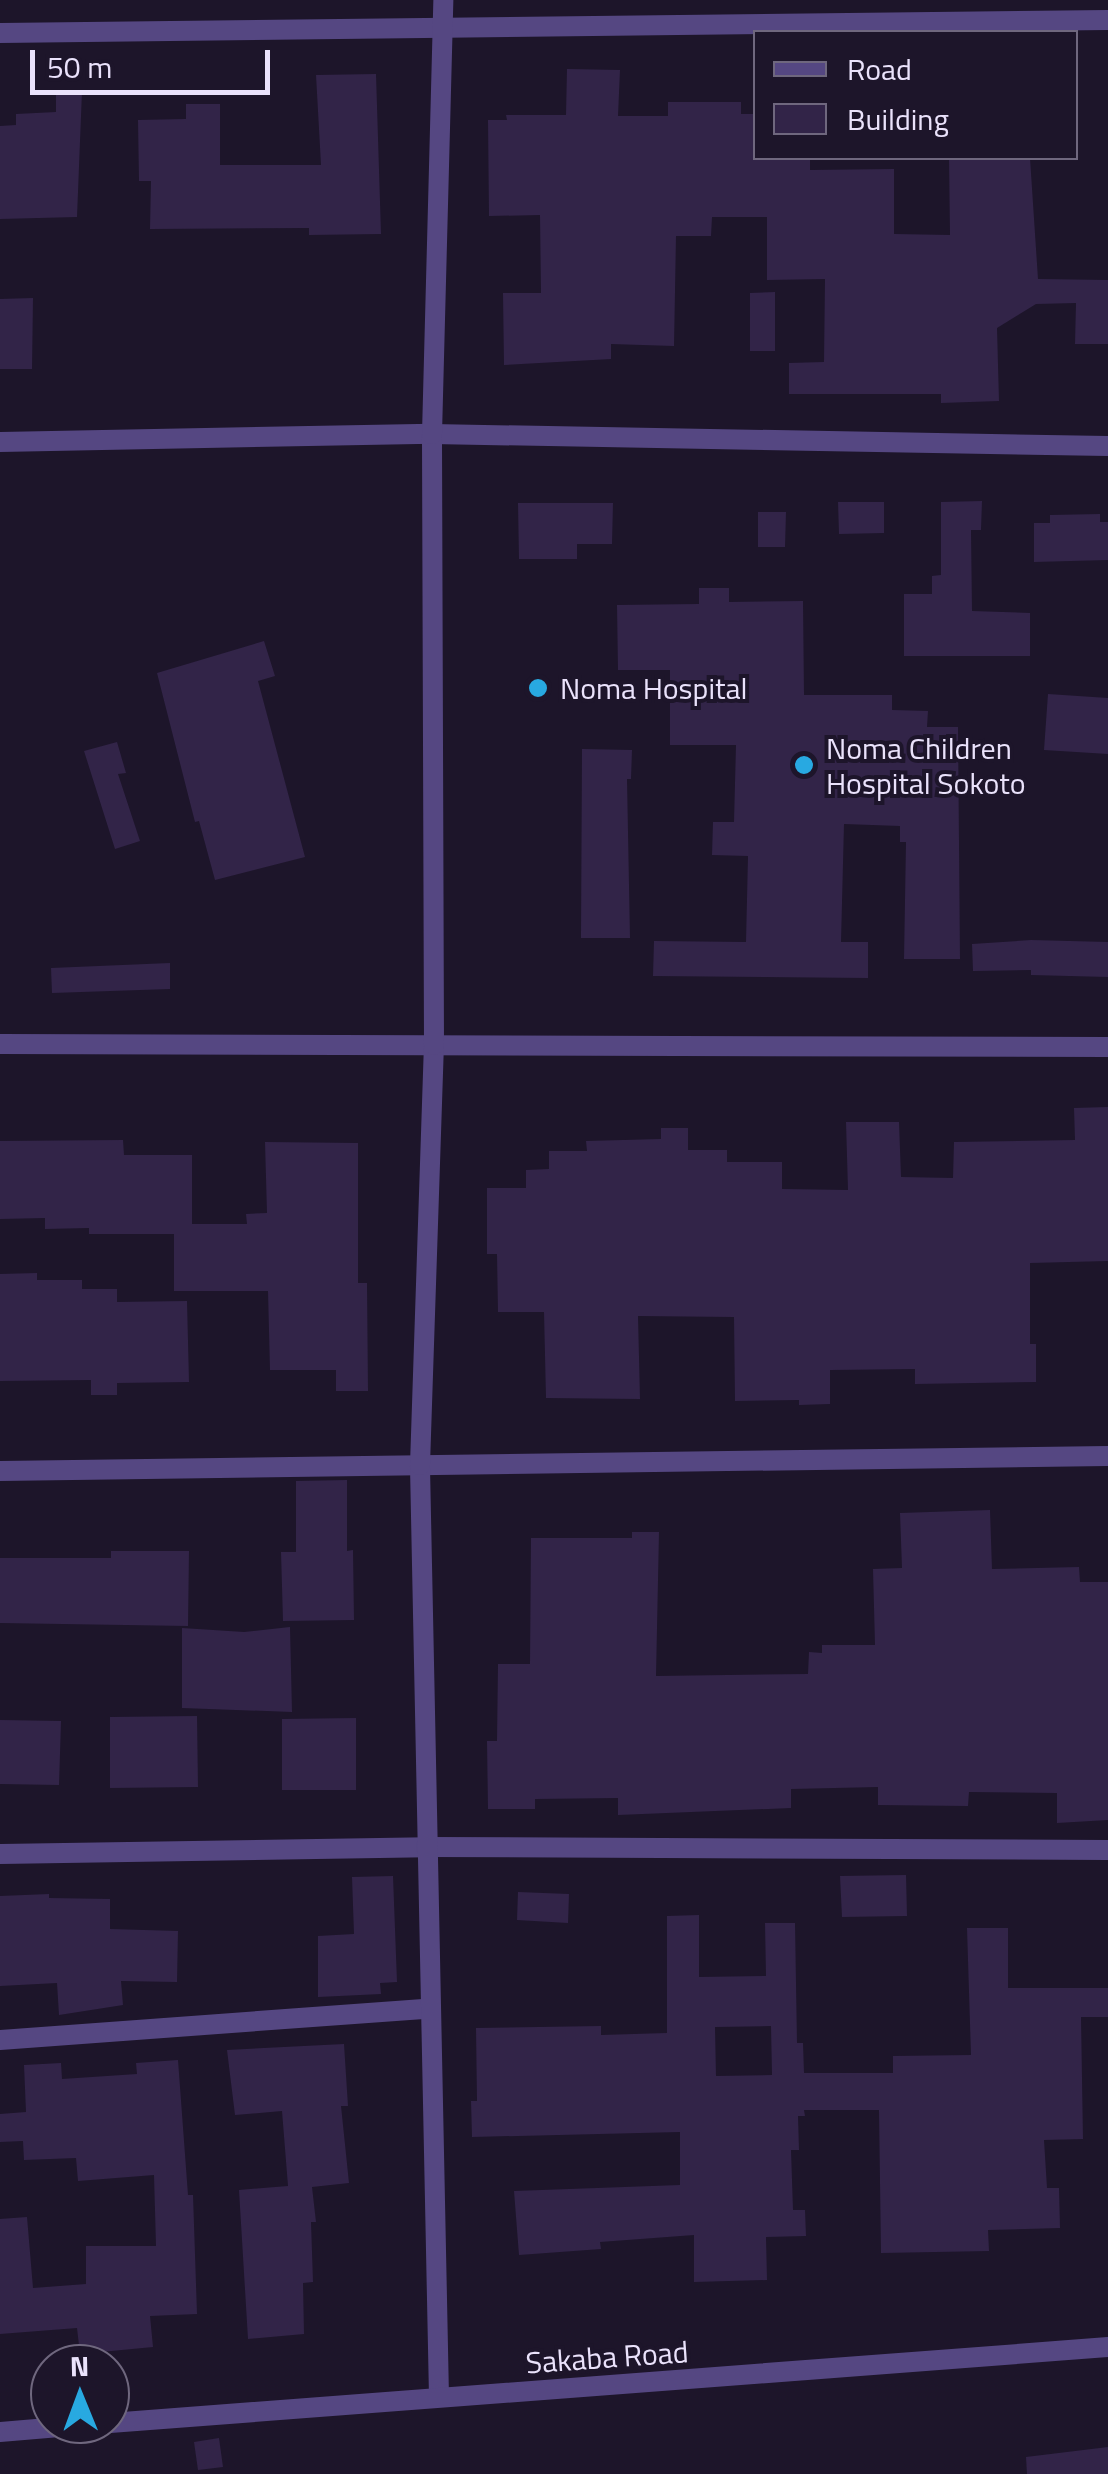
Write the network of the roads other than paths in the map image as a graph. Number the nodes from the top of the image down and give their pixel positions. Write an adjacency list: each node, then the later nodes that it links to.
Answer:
1 (444, 0): 3 (street)
2 (1108, 20): 3 (street)
3 (444, 25): 4 (street); 5 (street)
4 (0, 33)
5 (432, 434): 6 (street); 7 (street); 9 (street)
6 (0, 442)
7 (1108, 446)
8 (0, 1044): 9 (street)
9 (434, 1045): 10 (street); 12 (street)
10 (1108, 1047)
11 (1108, 1456): 12 (street)
12 (420, 1465): 13 (street); 14 (street)
13 (0, 1471)
14 (426, 1848): 15 (street); 16 (street); 17 (street)
15 (1108, 1850)
16 (0, 1854)
17 (428, 2009): 18 (street); 20 (street)
18 (0, 2040)
19 (1108, 2347): 20 (street, Sakaba Road)
20 (439, 2397): 21 (street, Sakaba Road)
21 (130, 2421)
22 (30, 2429): 23 (street)
23 (0, 2432)

